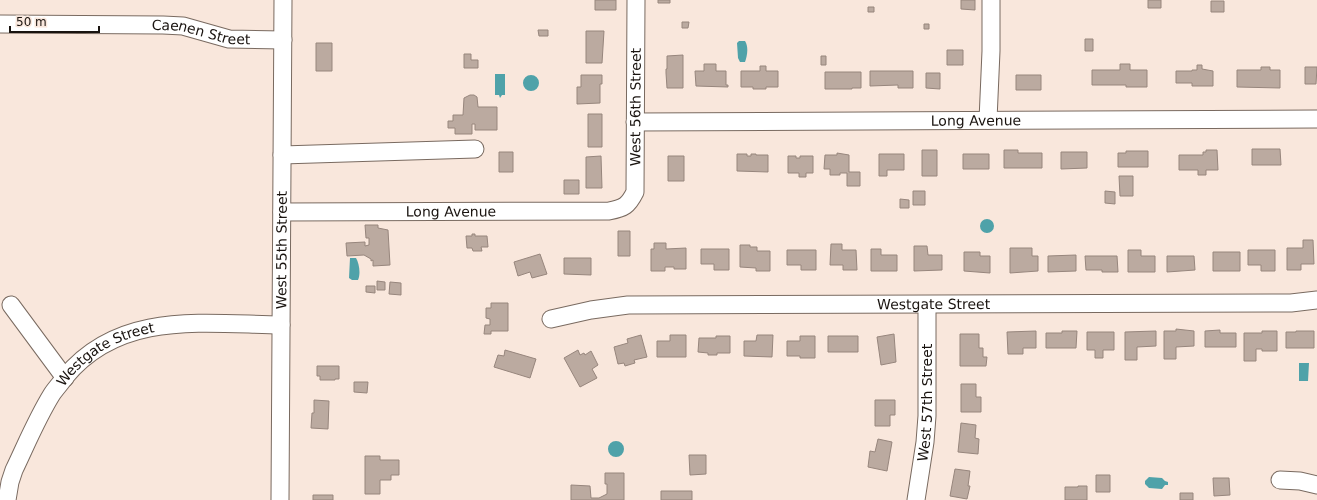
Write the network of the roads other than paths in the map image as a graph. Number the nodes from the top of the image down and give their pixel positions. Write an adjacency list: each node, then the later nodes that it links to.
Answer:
1 (283, 0): 5 (street, West 55th Street)
2 (636, 0): 8 (street, West 56th Street)
3 (991, 0): 6 (street)
4 (0, 24): 5 (street, Caenen Street)
5 (283, 40): 10 (street, West 55th Street)
6 (988, 120): 7 (street, Long Avenue); 8 (street, Long Avenue)
7 (1317, 120)
8 (635, 122): 11 (street, West 56th Street)
9 (476, 149): 10 (street)
10 (282, 155): 12 (street, West 55th Street)
11 (620, 209): 12 (street, Long Avenue)
12 (282, 212): 17 (street, West 55th Street)
13 (1317, 300): 15 (street, Westgate Street)
14 (11, 305): 18 (street)
15 (927, 305): 16 (street, Westgate Street); 23 (street, West 57th Street)
16 (551, 320)
17 (281, 325): 18 (street, Westgate Street); 22 (street, West 55th Street)
18 (65, 378): 21 (street, Westgate Street)
19 (1280, 480): 20 (street)
20 (1317, 485)
21 (7, 500)
22 (280, 500)
23 (916, 500)

